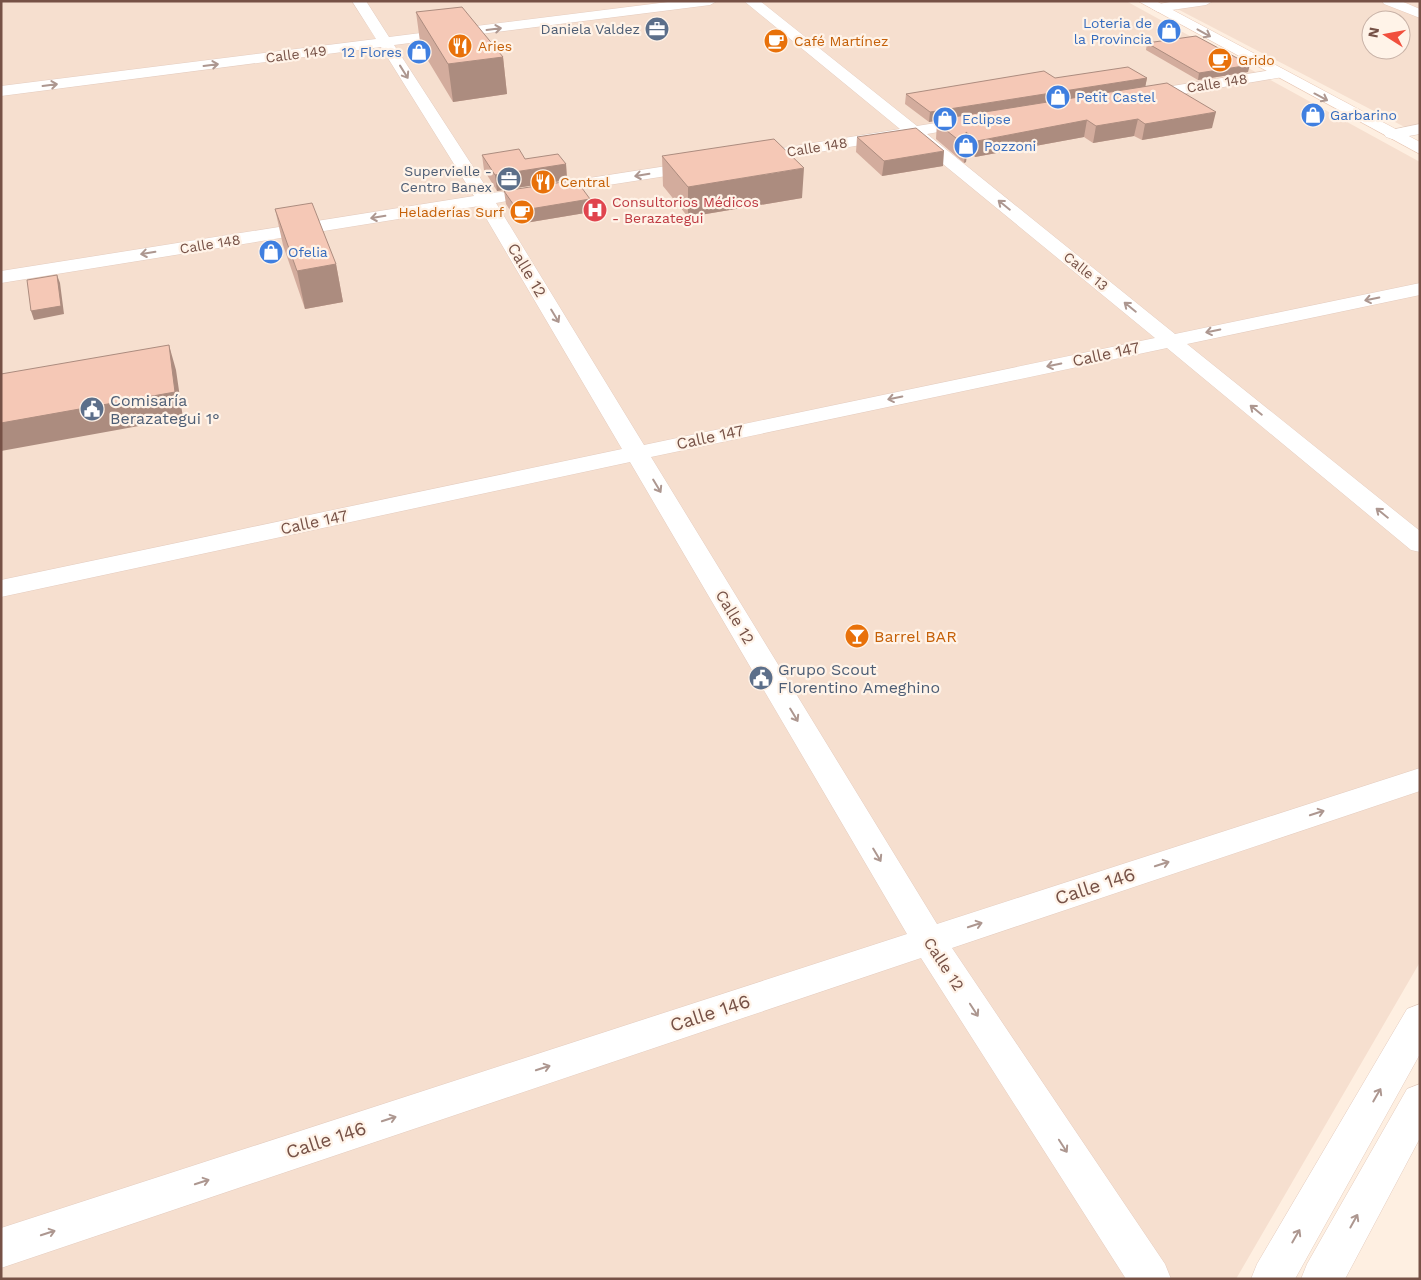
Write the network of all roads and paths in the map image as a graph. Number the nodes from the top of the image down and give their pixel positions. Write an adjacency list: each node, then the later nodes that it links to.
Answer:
1 (359, 1): 8 (street, Calle 12)
2 (710, 1): 8 (street, Calle 149, one-way to 2)
3 (751, 1): 14 (street, Calle 13)
4 (1206, 1): 6 (street)
5 (1389, 1): 7 (street)
6 (1152, 5): 9 (street, one-way to 9)
7 (1420, 14)
8 (386, 43): 10 (street, Calle 149, one-way to 8); 19 (street, Calle 12, one-way to 19)
9 (1278, 74): 11 (street, Calle 148); 15 (street, one-way to 15)
10 (1, 91)
11 (1121, 99)
12 (993, 119): 14 (street, Calle 148)
13 (1420, 129): 15 (street)
14 (914, 132): 17 (street, Calle 148); 22 (street, Calle 13, one-way to 14)
15 (1392, 134): 16 (street)
16 (1420, 149)
17 (738, 160)
18 (719, 163): 19 (street, Calle 148, one-way to 19)
19 (485, 200): 20 (street, Calle 148, one-way to 20); 23 (street, Calle 12, one-way to 23)
20 (1, 277)
21 (1420, 289): 22 (street, Calle 147, one-way to 22)
22 (1171, 340): 23 (street, Calle 147, one-way to 23); 24 (street, Calle 13, one-way to 22)
23 (638, 453): 25 (street, Calle 147); 27 (street, Calle 12, one-way to 27)
24 (1420, 544)
25 (1, 589)
26 (1420, 779): 27 (street, Calle 146, one-way to 26)
27 (928, 940): 30 (street, Calle 146, one-way to 27); 31 (street, Calle 12, one-way to 31)
28 (1420, 1020): 32 (street, one-way to 28)
29 (1420, 1101): 33 (street, one-way to 29)
30 (1, 1248)
31 (1150, 1279)
32 (1272, 1279)
33 (1322, 1279)

